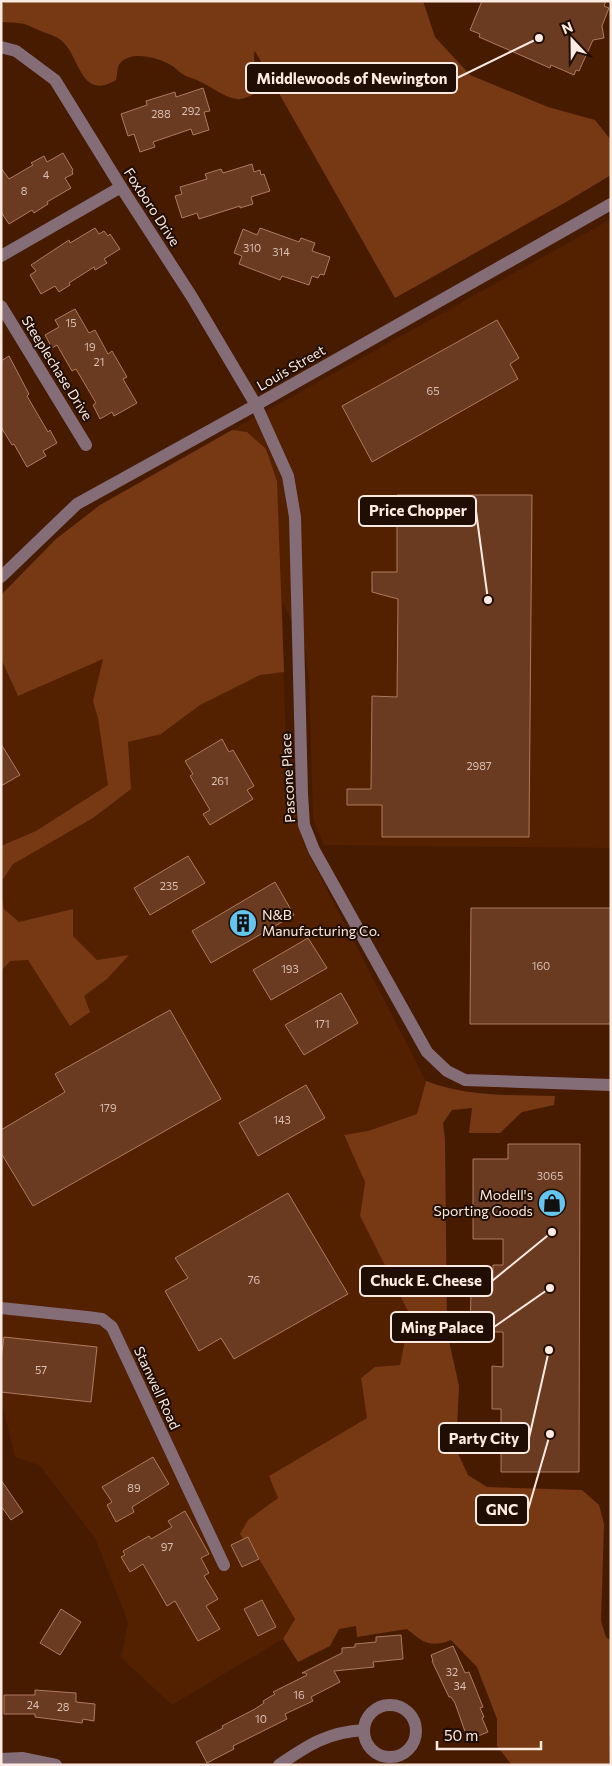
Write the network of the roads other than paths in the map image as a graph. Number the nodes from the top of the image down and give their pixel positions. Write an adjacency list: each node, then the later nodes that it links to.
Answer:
1 (1, 47): 2 (street, Foxboro Drive)
2 (121, 187): 4 (street); 6 (street, Foxboro Drive)
3 (611, 204): 6 (street, Louis Street)
4 (1, 256)
5 (1, 306): 7 (street, Steeplechase Drive)
6 (256, 406): 8 (street, Louis Street); 9 (street, Pascone Place)
7 (86, 445)
8 (1, 577)
9 (611, 1085)
10 (1, 1308): 11 (street, Stanwell Road)
11 (224, 1565)
12 (364, 1730): 12 (street); 15 (street)
13 (1, 1759): 14 (street)
14 (56, 1765)
15 (279, 1765)

